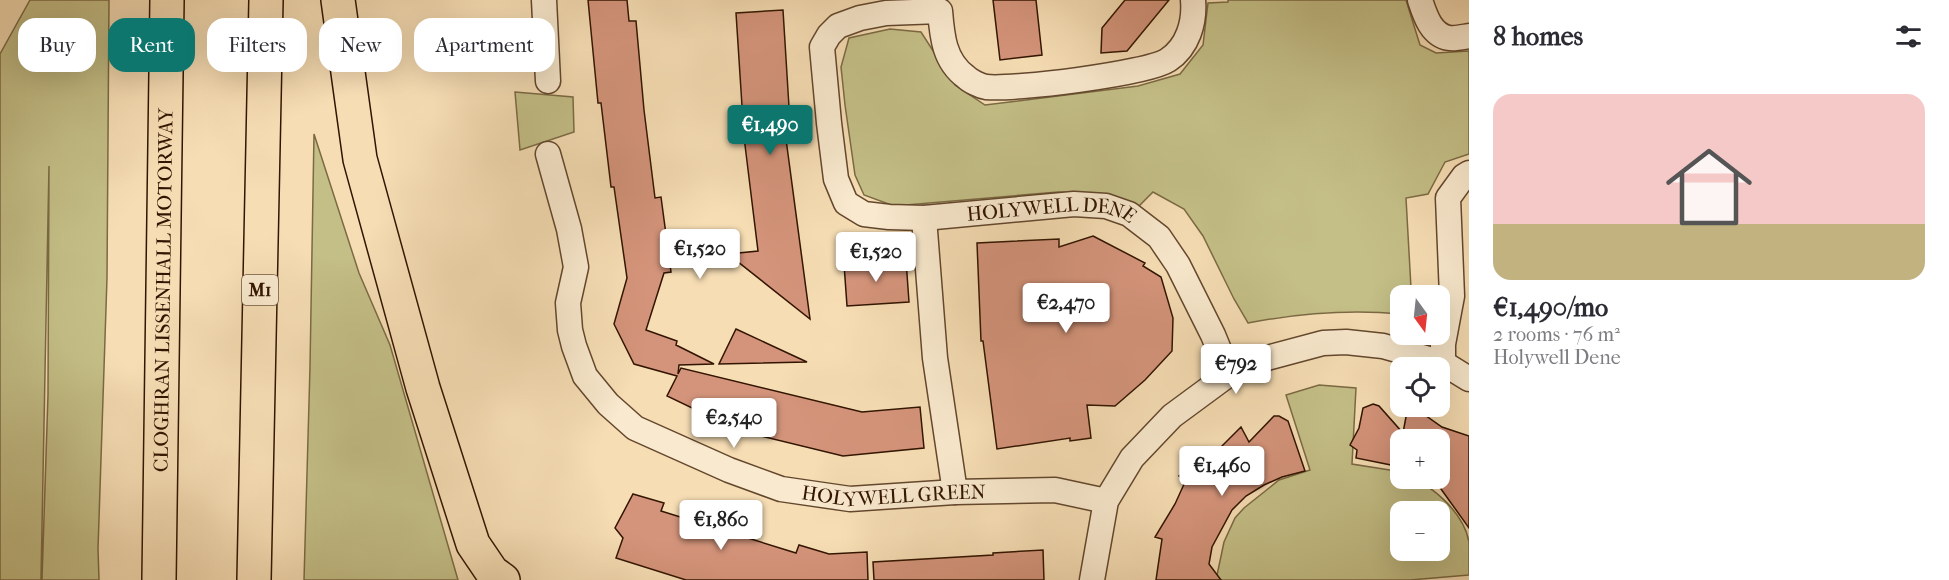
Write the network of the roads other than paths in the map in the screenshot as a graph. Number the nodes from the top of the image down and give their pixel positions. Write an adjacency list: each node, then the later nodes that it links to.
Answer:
1 (167, 0): 20 (highway, CLOGHRAN LISSENHALL MOTORWAY)
2 (266, 0): 21 (highway, M1)
3 (338, 0): 22 (highway)
4 (544, 0): 9 (street)
5 (1193, 0): 7 (street, HOLYWELL DENE)
6 (1420, 0): 8 (street)
7 (940, 6): 12 (street, HOLYWELL DENE)
8 (1469, 36)
9 (548, 81)
10 (548, 154): 18 (street, HOLYWELL GREEN)
11 (1469, 173): 14 (street)
12 (924, 218): 16 (street, HOLYWELL DENE); 18 (street)
13 (1422, 357): 16 (street)
14 (1443, 357)
15 (1450, 367): 17 (street)
16 (1229, 374): 19 (street)
17 (1469, 379)
18 (955, 492): 19 (street, HOLYWELL GREEN)
19 (1106, 501): 23 (street)
20 (159, 580)
21 (255, 580)
22 (503, 580)
23 (1092, 580)

